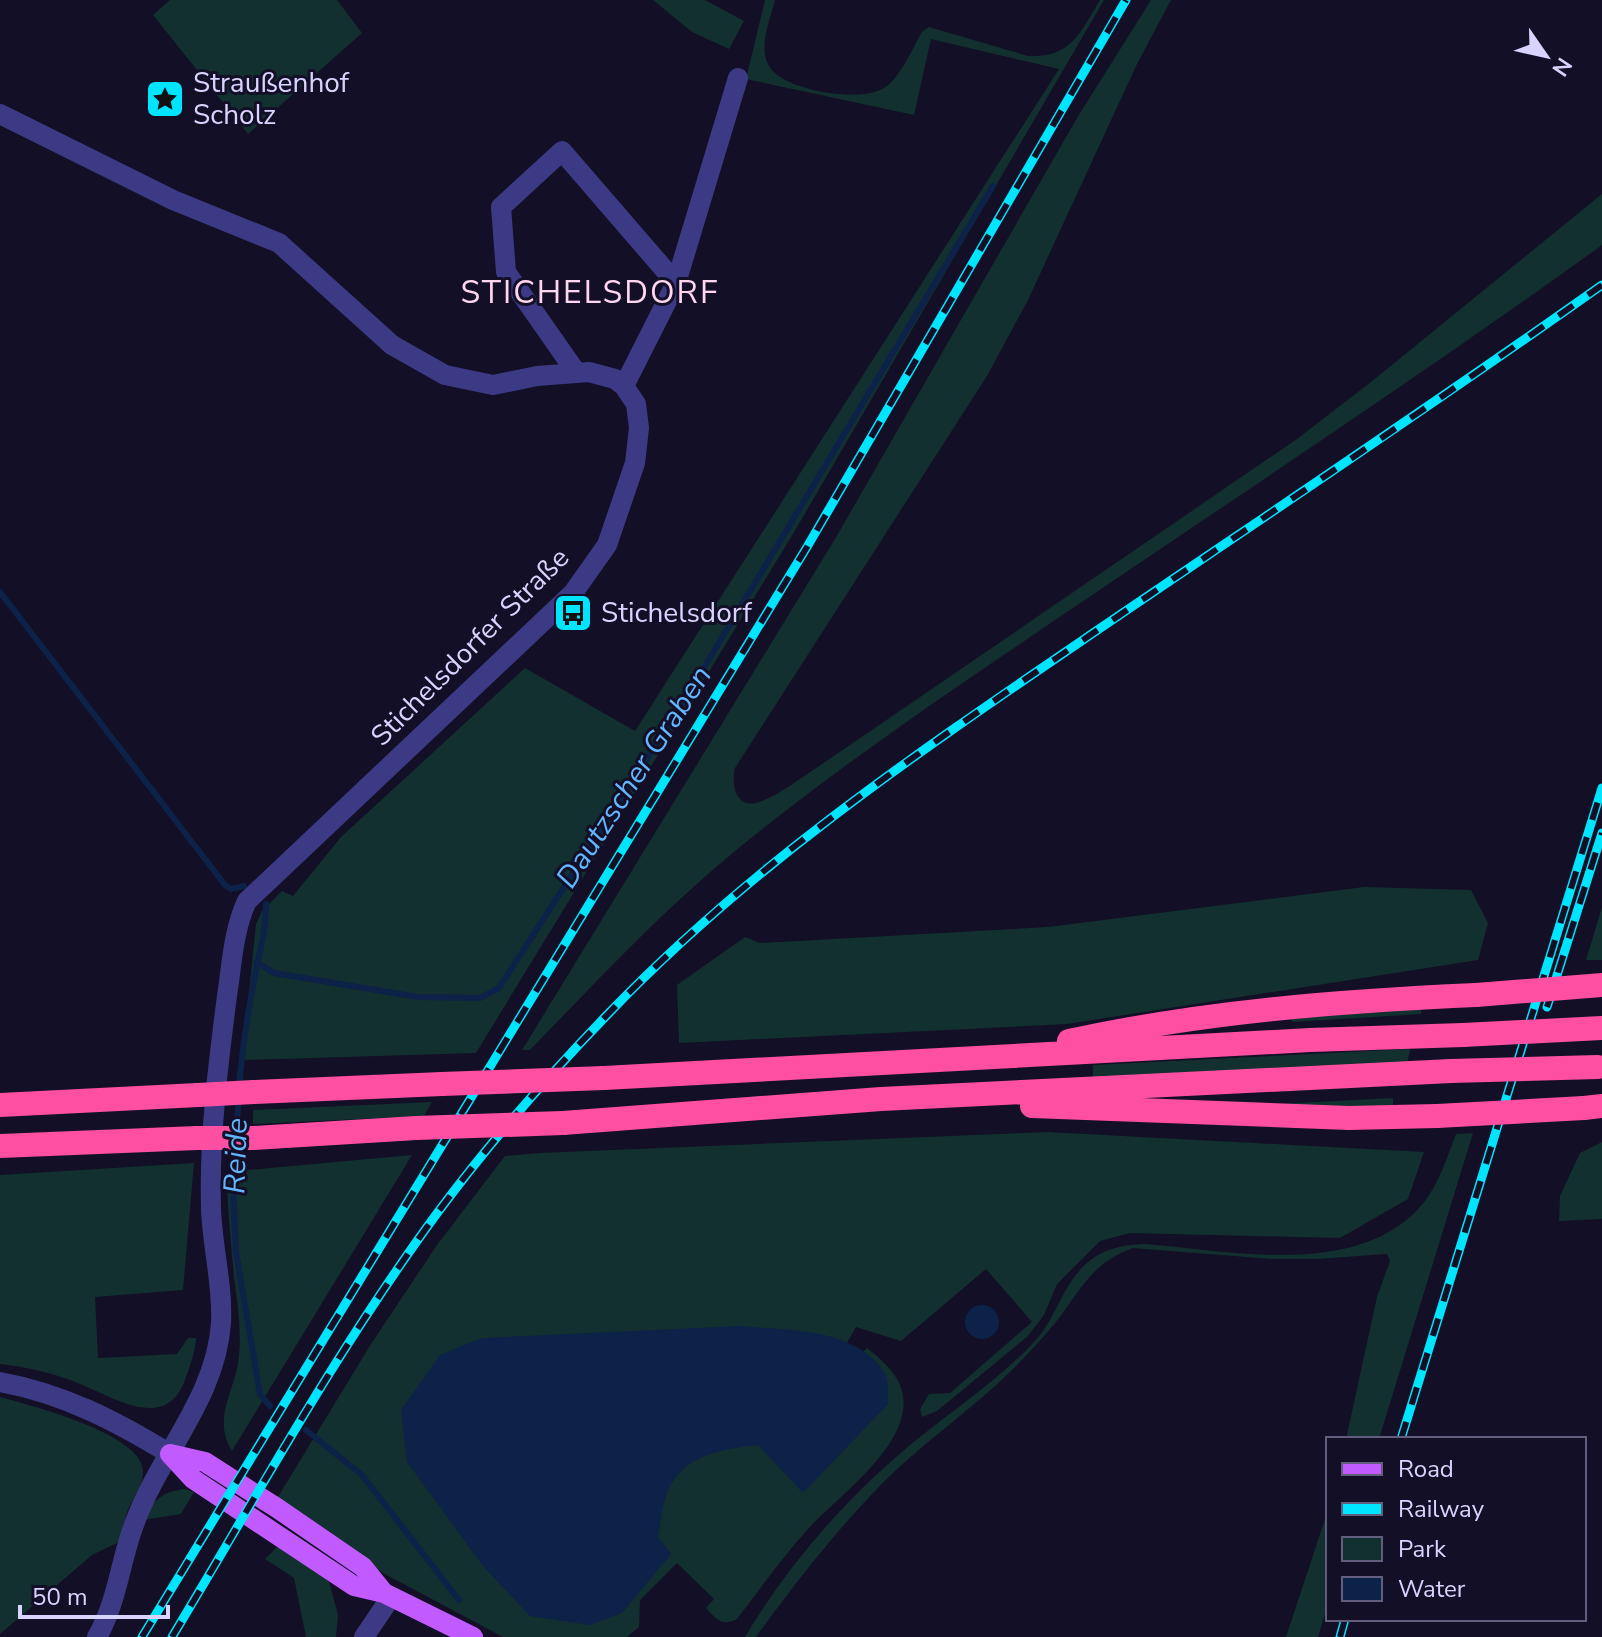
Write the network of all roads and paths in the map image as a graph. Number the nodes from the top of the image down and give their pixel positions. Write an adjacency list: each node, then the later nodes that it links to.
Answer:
1 (738, 78): 3 (street)
2 (0, 114): 4 (street)
3 (676, 283): 4 (street); 5 (street)
4 (576, 372): 5 (street)
5 (624, 386): 15 (street, Stichelsdorfer Straße)
6 (1602, 985): 8 (highway, bridge)
7 (1602, 1028): 8 (highway, bridge)
8 (999, 1056): 11 (highway, bridge)
9 (1600, 1067): 10 (highway, bridge)
10 (881, 1099): 12 (highway, bridge); 13 (highway, bridge)
11 (0, 1105)
12 (1593, 1107)
13 (0, 1146)
14 (0, 1382): 15 (street)
15 (170, 1454): 16 (main road); 17 (street)
16 (388, 1595): 18 (street); 19 (main road)
17 (97, 1637)
18 (364, 1637)
19 (473, 1637)

